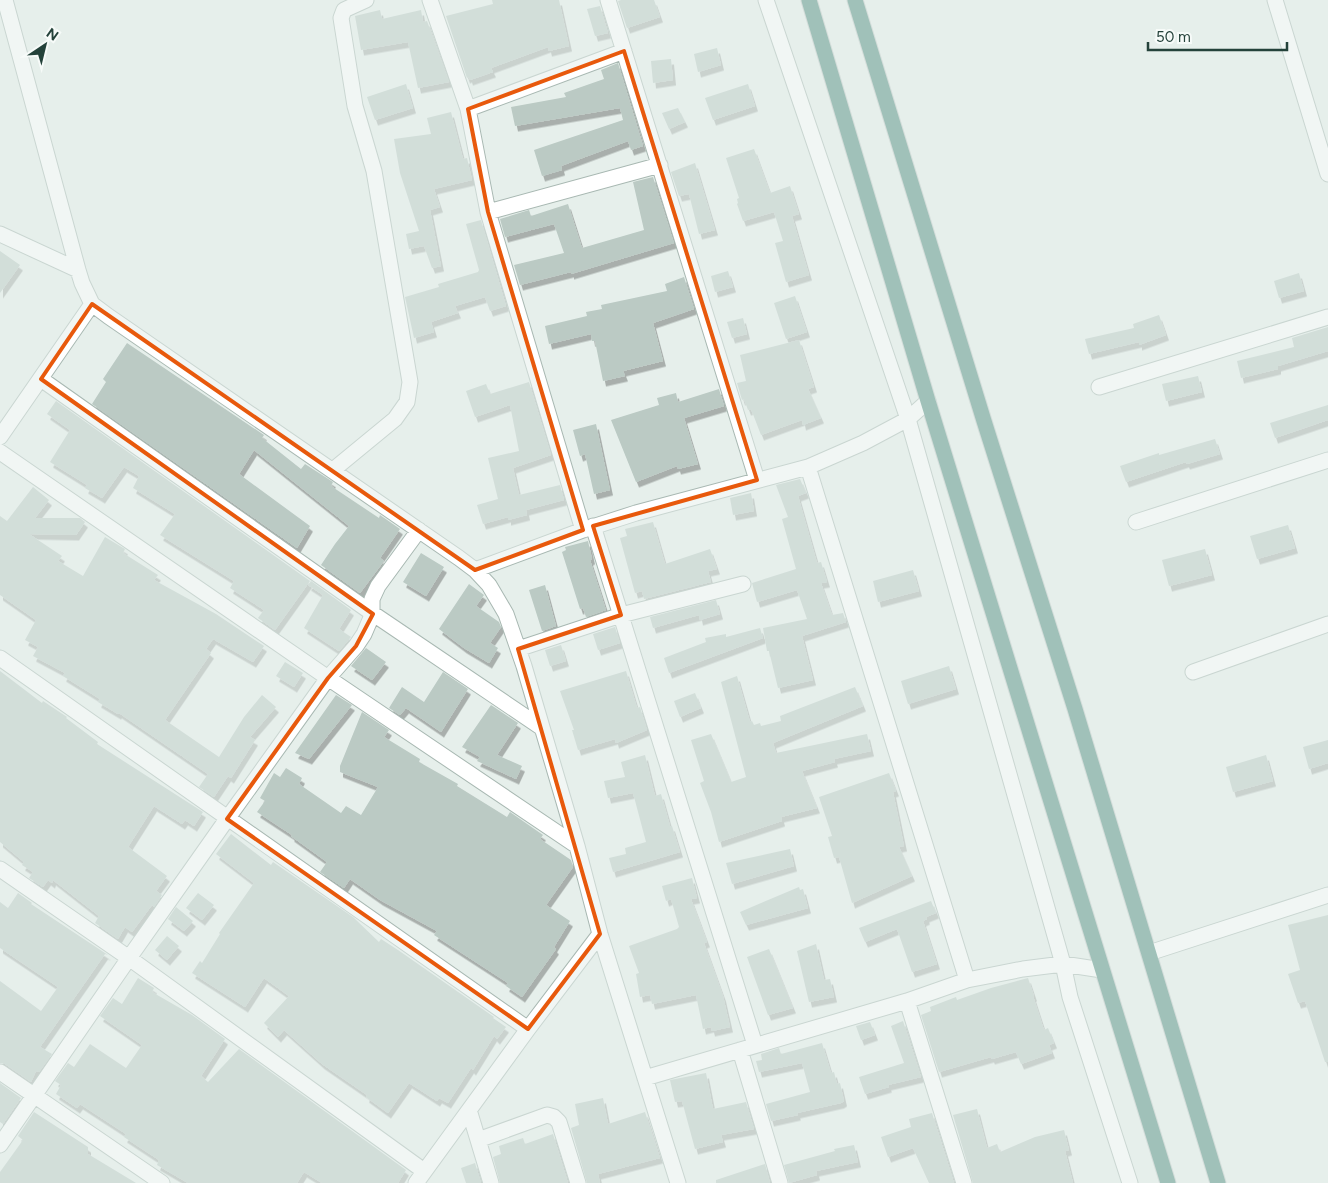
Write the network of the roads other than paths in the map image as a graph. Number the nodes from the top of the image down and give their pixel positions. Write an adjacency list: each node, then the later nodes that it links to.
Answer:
1 (5, 0): 15 (street)
2 (366, 0): 26 (street)
3 (608, 0): 9 (street)
4 (766, 0): 21 (street)
5 (809, 0): 20 (highway)
6 (855, 0): 46 (highway)
7 (1275, 0): 12 (street)
8 (435, 1): 10 (street)
9 (624, 51): 10 (street); 11 (street)
10 (468, 109): 13 (street)
11 (660, 165): 13 (street); 27 (street)
12 (1328, 174)
13 (488, 212): 29 (street)
14 (0, 234): 15 (street)
15 (78, 270): 16 (street)
16 (92, 304): 18 (street); 26 (street)
17 (1328, 317): 19 (street)
18 (41, 379): 22 (street); 33 (street)
19 (1099, 387)
20 (928, 401): 21 (street); 49 (highway)
21 (908, 419): 25 (street); 48 (street)
22 (0, 437)
23 (0, 452): 39 (street)
24 (1328, 460): 28 (street)
25 (808, 467): 27 (street); 50 (street)
26 (333, 470): 30 (street)
27 (757, 480): 29 (street)
28 (1136, 522)
29 (588, 528): 31 (street); 34 (street)
30 (418, 530): 31 (street); 33 (street)
31 (475, 570): 36 (street)
32 (743, 584): 34 (street)
33 (372, 614): 39 (street); 40 (street)
34 (621, 615): 36 (street); 53 (street)
35 (1328, 624): 38 (street)
36 (518, 648): 40 (street)
37 (0, 658): 41 (street)
38 (1193, 672)
39 (328, 678): 41 (street); 42 (street)
40 (542, 728): 42 (street)
41 (227, 819): 47 (street); 52 (street)
42 (576, 846): 45 (street)
43 (0, 869): 47 (street)
44 (1328, 895): 46 (street)
45 (600, 934): 52 (street); 56 (street)
46 (1149, 953): 70 (highway)
47 (129, 958): 57 (street); 61 (street)
48 (1063, 964): 49 (street); 50 (street); 68 (street)
49 (1102, 970): 69 (highway)
50 (967, 980): 51 (street)
51 (907, 1001): 53 (street); 67 (street)
52 (528, 1028): 58 (street)
53 (755, 1045): 54 (street)
54 (740, 1050): 56 (street); 66 (street)
55 (0, 1072): 57 (street)
56 (645, 1078): 65 (street)
57 (35, 1096): 60 (street); 62 (street)
58 (469, 1110): 59 (street); 61 (street)
59 (478, 1140): 63 (street); 64 (street)
60 (0, 1145)
61 (420, 1177)
62 (162, 1183)
63 (491, 1183)
64 (578, 1183)
65 (678, 1183)
66 (780, 1183)
67 (964, 1183)
68 (1130, 1183)
69 (1168, 1183)
70 (1218, 1183)

